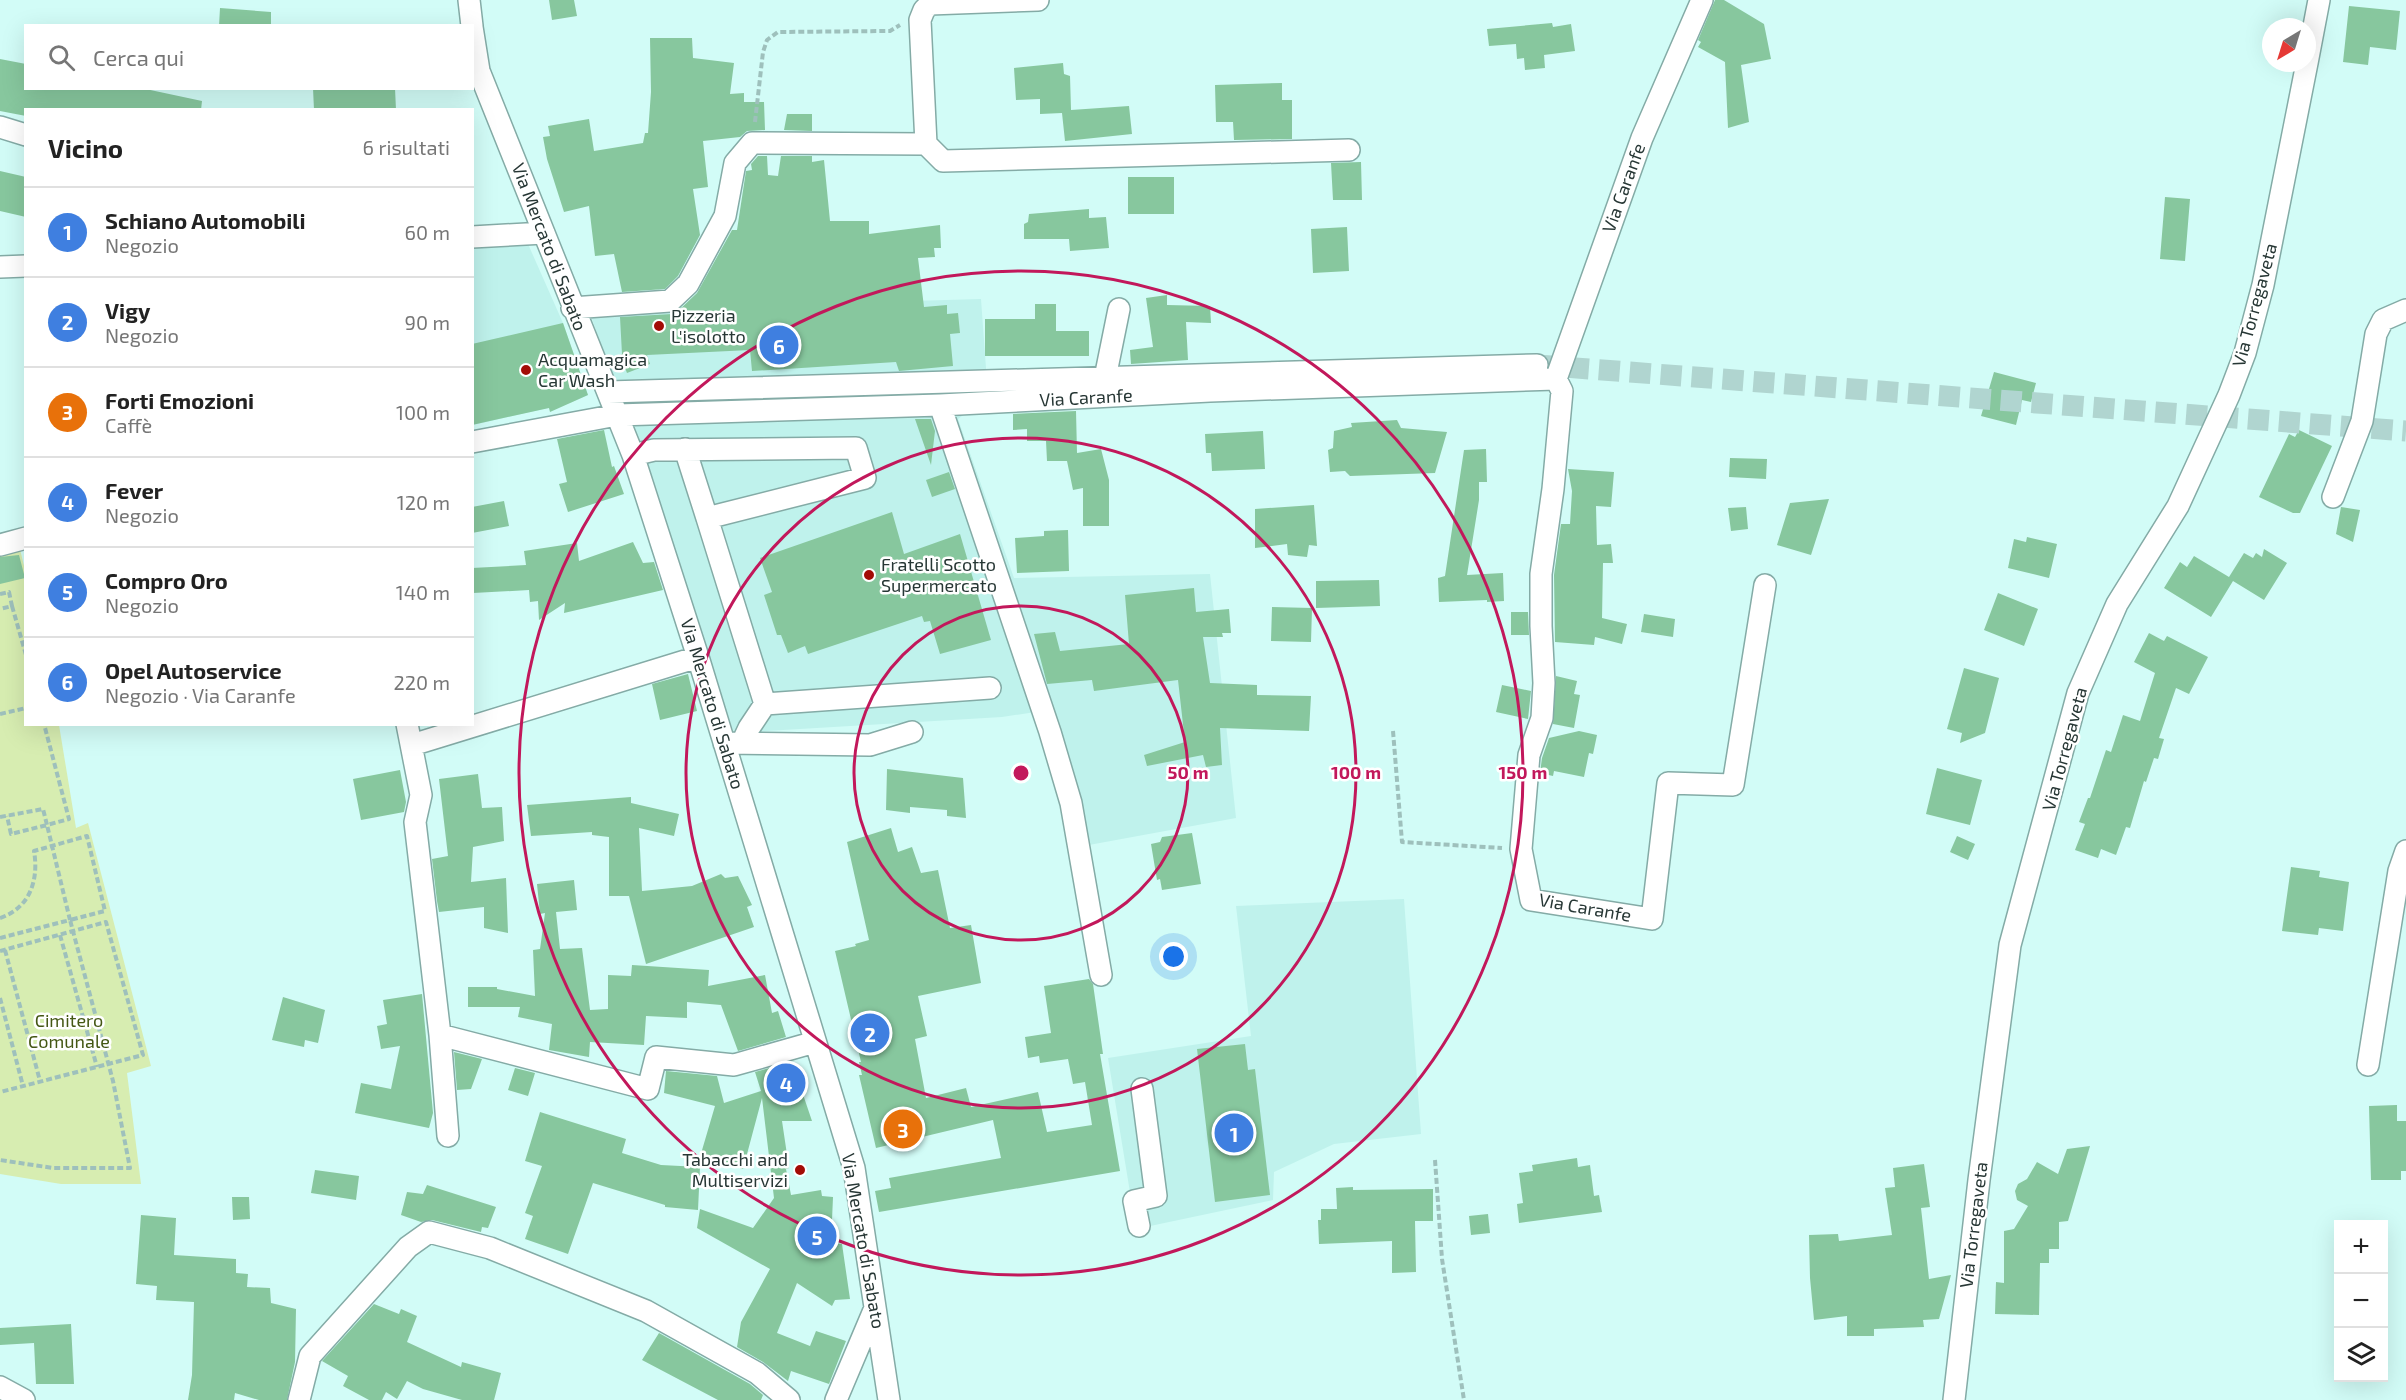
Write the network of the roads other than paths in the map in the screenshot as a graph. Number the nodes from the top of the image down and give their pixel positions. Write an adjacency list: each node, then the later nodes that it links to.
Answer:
1 (469, 0): 6 (street, Via Mercato di Sabato)
2 (1038, 0): 11 (street)
3 (1702, 0): 22 (street, Via Caranfe)
4 (2319, 0): 5 (street, Via Torregaveta)
5 (2316, 18)
6 (472, 24)
7 (474, 39): 13 (street, Via Mercato di Sabato)
8 (2305, 72): 58 (street, Via Torregaveta)
9 (0, 127): 10 (street)
10 (24, 134)
11 (926, 144): 12 (street); 17 (street)
12 (1349, 150)
13 (544, 233): 14 (street); 17 (street, Via Mercato di Sabato)
14 (474, 237)
15 (24, 266): 16 (street)
16 (0, 267)
17 (572, 309): 23 (street, Via Mercato di Sabato)
18 (1119, 309): 21 (street)
19 (2406, 310): 29 (street)
20 (1537, 364): 21 (street)
21 (1106, 378): 23 (street)
22 (1556, 379): 24 (street, Via Caranfe); 33 (street, Via Caranfe)
23 (608, 392): 25 (street, Via Mercato di Sabato)
24 (940, 405): 25 (street, Via Caranfe); 44 (street)
25 (617, 415): 26 (street, Via Caranfe); 28 (street, Via Mercato di Sabato)
26 (474, 442)
27 (686, 449): 28 (street); 30 (street); 30 (street)
28 (633, 455): 34 (street, Via Mercato di Sabato)
29 (2333, 497)
30 (707, 518): 36 (street)
31 (24, 539): 32 (street)
32 (0, 545)
33 (1765, 585)
34 (698, 657): 39 (street); 41 (street, Via Mercato di Sabato)
35 (990, 688): 36 (street)
36 (765, 704): 41 (street)
37 (407, 726): 42 (street)
38 (474, 726): 42 (street)
39 (474, 726)
40 (912, 732): 41 (street)
41 (733, 743): 46 (street, Via Mercato di Sabato)
42 (412, 745): 45 (street)
43 (2406, 851): 47 (street)
44 (1101, 975)
45 (440, 1035): 46 (street); 49 (street)
46 (815, 1042): 51 (street, Via Mercato di Sabato)
47 (2368, 1065)
48 (1142, 1089): 50 (street)
49 (448, 1136)
50 (1139, 1226)
51 (875, 1308): 56 (street); 57 (street, Via Mercato di Sabato)
52 (0, 1387): 53 (street)
53 (24, 1400)
54 (299, 1400): 55 (street)
55 (789, 1400)
56 (836, 1400)
57 (889, 1400)
58 (1954, 1400)

